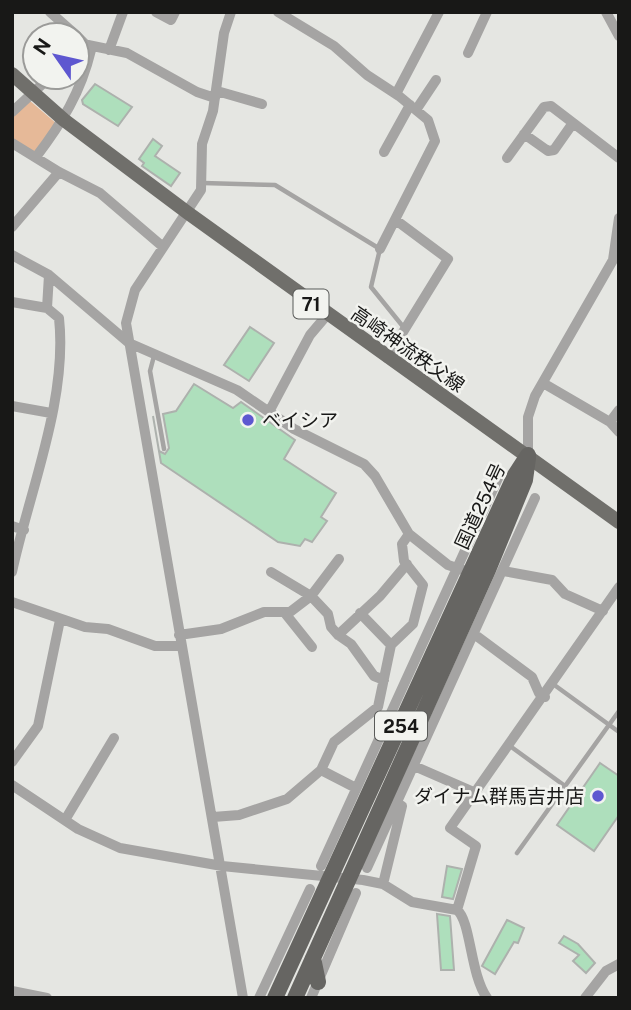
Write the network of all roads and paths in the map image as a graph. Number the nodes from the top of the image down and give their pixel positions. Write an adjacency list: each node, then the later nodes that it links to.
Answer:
1 (123, 12): 11 (street)
2 (156, 12): 3 (street)
3 (175, 12)
4 (231, 12): 17 (street)
5 (278, 12): 18 (street)
6 (439, 12): 18 (street)
7 (487, 12): 12 (street)
8 (606, 12): 9 (street)
9 (619, 36)
10 (91, 46): 11 (street)
11 (109, 50): 17 (street)
12 (468, 53)
13 (12, 74): 16 (main road, 高崎神流秩父線 / 71)
14 (436, 80): 20 (street)
15 (77, 91): 22 (street)
16 (33, 93): 21 (street); 22 (main road, 高崎神流秩父線 / 71)
17 (216, 94): 19 (street); 31 (street)
18 (396, 94): 20 (street)
19 (262, 104)
20 (413, 108): 26 (street); 34 (street)
21 (12, 112)
22 (64, 120): 27 (street); 32 (main road, 高崎神流秩父線 / 71)
23 (573, 123): 24 (street); 24 (street); 29 (street)
24 (524, 134): 28 (street)
25 (12, 143): 27 (street)
26 (384, 152)
27 (36, 157): 30 (street)
28 (507, 158)
29 (619, 158)
30 (58, 172): 35 (street); 36 (street)
31 (203, 183): 32 (street); 37 (lane)
32 (188, 213): 36 (street); 42 (main road, 高崎神流秩父線 / 71)
33 (619, 218): 47 (street)
34 (397, 221): 37 (street); 43 (street)
35 (12, 227)
36 (162, 246): 44 (street)
37 (380, 248): 43 (lane)
38 (12, 255): 39 (street)
39 (49, 275): 41 (street); 44 (street)
40 (12, 302): 41 (street)
41 (47, 308): 51 (street)
42 (327, 315): 46 (main road, 高崎神流秩父線 / 71); 49 (street)
43 (405, 330): 46 (street)
44 (129, 343): 45 (street); 78 (street)
45 (155, 355): 49 (street); 54 (lane)
46 (387, 358): 55 (main road, 高崎神流秩父線 / 71)
47 (543, 383): 52 (street); 55 (street)
48 (12, 405): 51 (street)
49 (270, 410): 61 (street)
50 (619, 410): 52 (street)
51 (51, 413): 60 (street)
52 (610, 422): 53 (street)
53 (619, 432)
54 (164, 449)
55 (528, 455): 58 (main road, 高崎神流秩父線 / 71); 62 (highway, 国道254号 / 254); 65 (highway, 国道254号 / 254)
56 (500, 474): 65 (street)
57 (536, 498): 66 (street)
58 (618, 521)
59 (12, 526): 60 (street)
60 (24, 530): 67 (street)
61 (409, 534): 64 (street); 65 (street)
62 (494, 556): 69 (street); 94 (highway, 国道254号 / 254)
63 (339, 559): 71 (street)
64 (407, 564): 75 (street); 80 (street)
65 (465, 571): 96 (street); 101 (highway, 国道254号 / 254)
66 (503, 571): 69 (street); 73 (street)
67 (12, 572)
68 (271, 572): 71 (street)
69 (497, 584): 77 (street)
70 (619, 587): 73 (street)
71 (311, 596): 74 (street); 79 (street)
72 (12, 602): 76 (street)
73 (603, 611): 84 (street)
74 (284, 612): 78 (street); 82 (street)
75 (360, 613): 79 (street); 80 (street)
76 (60, 620): 81 (street); 91 (street)
77 (474, 634): 85 (street); 92 (street)
78 (179, 635): 81 (street)
79 (338, 635): 83 (street)
80 (391, 645): 83 (street)
81 (180, 646): 100 (street)
82 (312, 647)
83 (384, 680): 93 (street)
84 (553, 684): 85 (street); 87 (lane)
85 (545, 697): 90 (street)
86 (619, 711): 87 (lane)
87 (609, 725): 88 (lane); 97 (lane)
88 (619, 732)
89 (114, 738): 102 (street)
90 (510, 746): 97 (lane); 98 (street)
91 (12, 762)
92 (415, 764): 94 (street); 98 (street); 99 (street)
93 (321, 770): 96 (street); 100 (street)
94 (393, 781): 108 (highway, 国道254号 / 254)
95 (12, 785): 102 (street)
96 (357, 785): 101 (street); 106 (street)
97 (565, 786): 103 (lane)
98 (476, 793): 110 (street)
99 (396, 803): 105 (street); 107 (street)
100 (213, 817): 104 (street)
101 (358, 818): 106 (highway, 国道254号 / 254)
102 (65, 820): 104 (street)
103 (517, 853)
104 (222, 866): 106 (street); 117 (street)
105 (367, 868)
106 (326, 872): 108 (street); 115 (highway, 国道254号 / 254)
107 (383, 884): 108 (street); 110 (street)
108 (353, 887): 111 (highway, 国道254号 / 254); 113 (street)
109 (310, 890): 118 (street)
110 (457, 909): 120 (street)
111 (313, 958): 113 (highway); 119 (highway, 国道254号 / 254)
112 (619, 964): 121 (street)
113 (315, 990)
114 (12, 991): 116 (street)
115 (274, 995)
116 (47, 998)
117 (243, 998)
118 (260, 998)
119 (295, 998)
120 (488, 998)
121 (585, 998)

